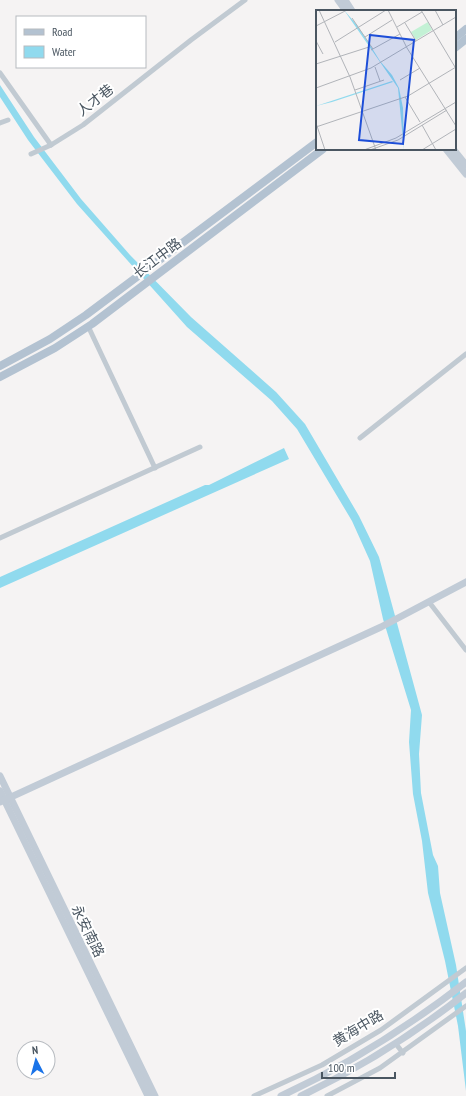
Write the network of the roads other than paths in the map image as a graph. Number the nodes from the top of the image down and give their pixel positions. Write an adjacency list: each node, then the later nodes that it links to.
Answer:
1 (245, 0): 14 (street, 人才巷)
2 (338, 0): 4 (street)
3 (345, 0): 5 (street)
4 (345, 10)
5 (351, 10)
6 (466, 29): 7 (main road)
7 (456, 37)
8 (466, 39): 9 (main road)
9 (456, 47)
10 (0, 73): 14 (street)
11 (8, 120): 12 (street)
12 (0, 123)
13 (316, 143): 23 (main road, 长江中路)
14 (49, 145): 18 (street, 人才巷)
15 (322, 150): 21 (main road, 长江中路)
16 (447, 150): 20 (street)
17 (454, 150): 19 (street)
18 (32, 153)
19 (466, 165)
20 (466, 174)
21 (88, 326): 24 (main road, 长江中路); 27 (street)
22 (466, 354): 25 (street)
23 (0, 366)
24 (0, 377)
25 (360, 438)
26 (200, 447): 27 (street)
27 (155, 468): 28 (street)
28 (0, 538)
29 (466, 582): 30 (street)
30 (429, 602): 31 (street); 34 (street)
31 (466, 650)
32 (0, 776): 34 (street, 永安南路)
33 (0, 791): 34 (street, 永安南路)
34 (5, 800): 48 (street, 永安南路); 49 (street, 永安南路)
35 (465, 969): 39 (street, 黄海中路)
36 (466, 982): 40 (street, 黄海中路)
37 (466, 993): 41 (street)
38 (466, 1006): 42 (street)
39 (411, 1009): 40 (street); 46 (street, 黄海中路)
40 (417, 1019): 52 (street, 黄海中路)
41 (426, 1023): 42 (street); 43 (street)
42 (432, 1032): 44 (street)
43 (396, 1044): 44 (street); 45 (street)
44 (403, 1053): 47 (street)
45 (330, 1082): 47 (street); 53 (street)
46 (270, 1089): 50 (street, 黄海中路); 51 (street)
47 (336, 1092): 54 (street)
48 (148, 1096)
49 (154, 1096)
50 (254, 1096)
51 (272, 1096)
52 (281, 1096)
53 (301, 1096)
54 (327, 1096)

